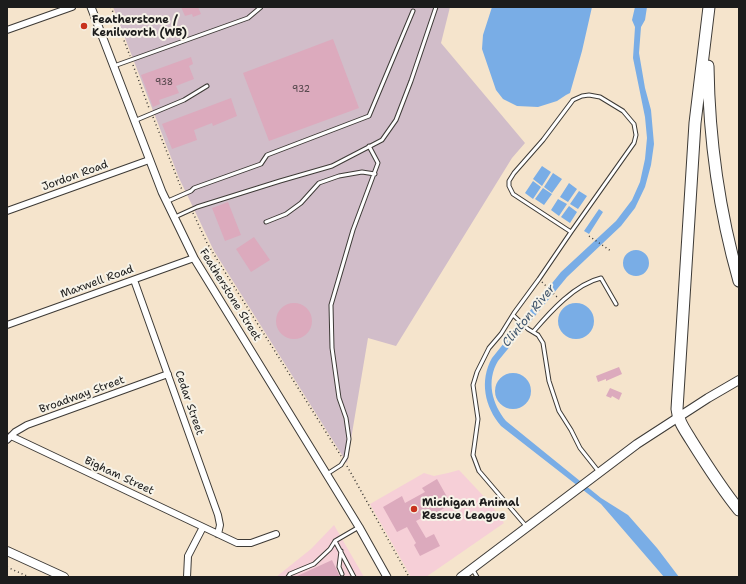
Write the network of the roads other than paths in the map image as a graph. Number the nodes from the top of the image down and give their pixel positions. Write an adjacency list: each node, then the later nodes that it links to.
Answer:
1 (72, 7): 8 (street)
2 (91, 7): 9 (street, Featherstone Street)
3 (261, 7): 9 (lane)
4 (436, 7): 12 (lane)
5 (709, 7): 7 (highway)
6 (413, 11): 15 (lane)
7 (708, 20): 22 (highway); 29 (highway)
8 (7, 30)
9 (114, 66): 11 (street, Featherstone Street)
10 (207, 86): 11 (lane)
11 (134, 121): 13 (street, Featherstone Street)
12 (369, 146): 14 (lane); 17 (lane)
13 (149, 160): 15 (street, Featherstone Street); 16 (street, Jordon Road)
14 (375, 174): 18 (lane); 32 (lane)
15 (166, 201): 17 (street, Featherstone Street)
16 (7, 210)
17 (174, 218): 20 (street, Featherstone Street)
18 (266, 222)
19 (571, 232): 19 (lane); 24 (lane)
20 (194, 258): 21 (street, Maxwell Road); 32 (street, Featherstone Street)
21 (134, 280): 25 (street, Maxwell Road); 27 (street, Cedar Street)
22 (739, 281)
23 (616, 304): 26 (lane)
24 (512, 315): 26 (lane); 36 (lane)
25 (7, 325)
26 (533, 332): 31 (lane)
27 (168, 374): 30 (street, Broadway Street); 37 (street, Cedar Street)
28 (739, 380): 29 (main road)
29 (678, 417): 31 (main road); 33 (highway)
30 (9, 438): 34 (street, Bigham Street)
31 (597, 473): 36 (main road)
32 (327, 474): 35 (street, Featherstone Street)
33 (739, 510)
34 (203, 527): 37 (street, Bigham Street); 45 (street)
35 (359, 527): 39 (lane); 48 (street, Featherstone Street)
36 (527, 527): 42 (main road)
37 (218, 534): 38 (street, Bigham Street)
38 (276, 534)
39 (335, 541): 41 (lane); 46 (lane)
40 (7, 551): 44 (main road)
41 (341, 551): 43 (lane); 47 (lane)
42 (472, 569): 49 (main road); 50 (lane)
43 (342, 574)
44 (64, 577)
45 (187, 577)
46 (288, 577)
47 (354, 577)
48 (387, 577)
49 (461, 577)
50 (477, 577)

